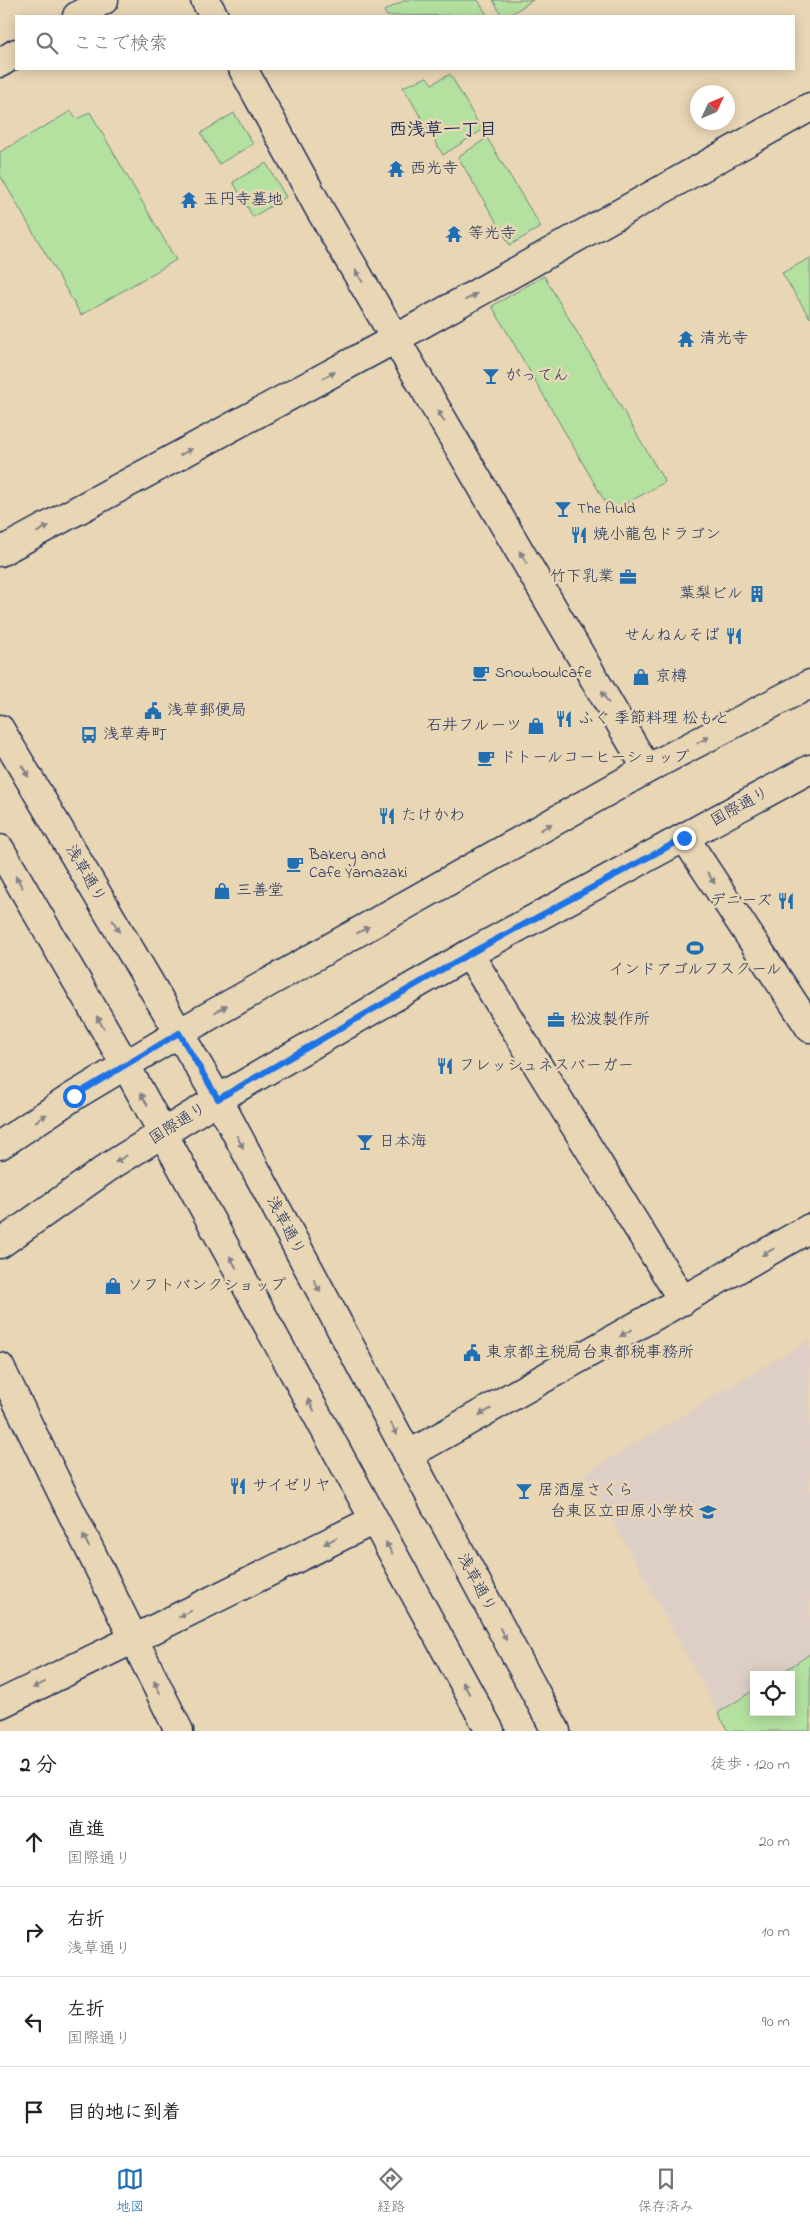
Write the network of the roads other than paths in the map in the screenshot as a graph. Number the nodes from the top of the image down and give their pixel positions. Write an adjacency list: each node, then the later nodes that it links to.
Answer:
1 (104, 0): 3 (main road)
2 (206, 0): 4 (main road)
3 (80, 15)
4 (214, 15)
5 (15, 54): 6 (main road)
6 (0, 63)
7 (244, 70): 9 (main road, one-way to 7)
8 (810, 107): 9 (main road, one-way to 8)
9 (395, 339): 10 (main road, one-way to 9); 13 (main road, one-way to 9)
10 (0, 552)
11 (810, 684): 13 (main road, one-way to 11)
12 (0, 728): 19 (main road, 浅草通り, one-way to 19)
13 (647, 769): 19 (main road, one-way to 13)
14 (810, 769): 15 (main road, 国際通り)
15 (684, 838): 17 (main road, 国際通り); 18 (main road, one-way to 18)
16 (0, 849): 20 (main road, one-way to 16)
17 (469, 954): 21 (main road, 国際通り); 26 (main road)
18 (810, 1028)
19 (179, 1033): 20 (main road); 21 (main road, 浅草通り)
20 (125, 1064): 22 (main road, one-way to 20); 23 (main road, one-way to 20)
21 (218, 1099): 22 (main road, 国際通り); 28 (main road, 浅草通り, one-way to 28)
22 (163, 1133): 25 (main road, 国際通り, one-way to 25); 29 (main road, one-way to 22)
23 (0, 1145)
24 (810, 1228): 26 (main road, one-way to 26)
25 (0, 1244)
26 (683, 1301): 28 (main road, one-way to 28)
27 (0, 1367): 30 (main road, one-way to 27)
28 (408, 1455): 34 (main road, 浅草通り, one-way to 34)
29 (374, 1520): 30 (main road, one-way to 30); 33 (main road, one-way to 29)
30 (134, 1639): 31 (main road, one-way to 31); 32 (main road, one-way to 30)
31 (0, 1704)
32 (178, 1731)
33 (490, 1731)
34 (556, 1731)

